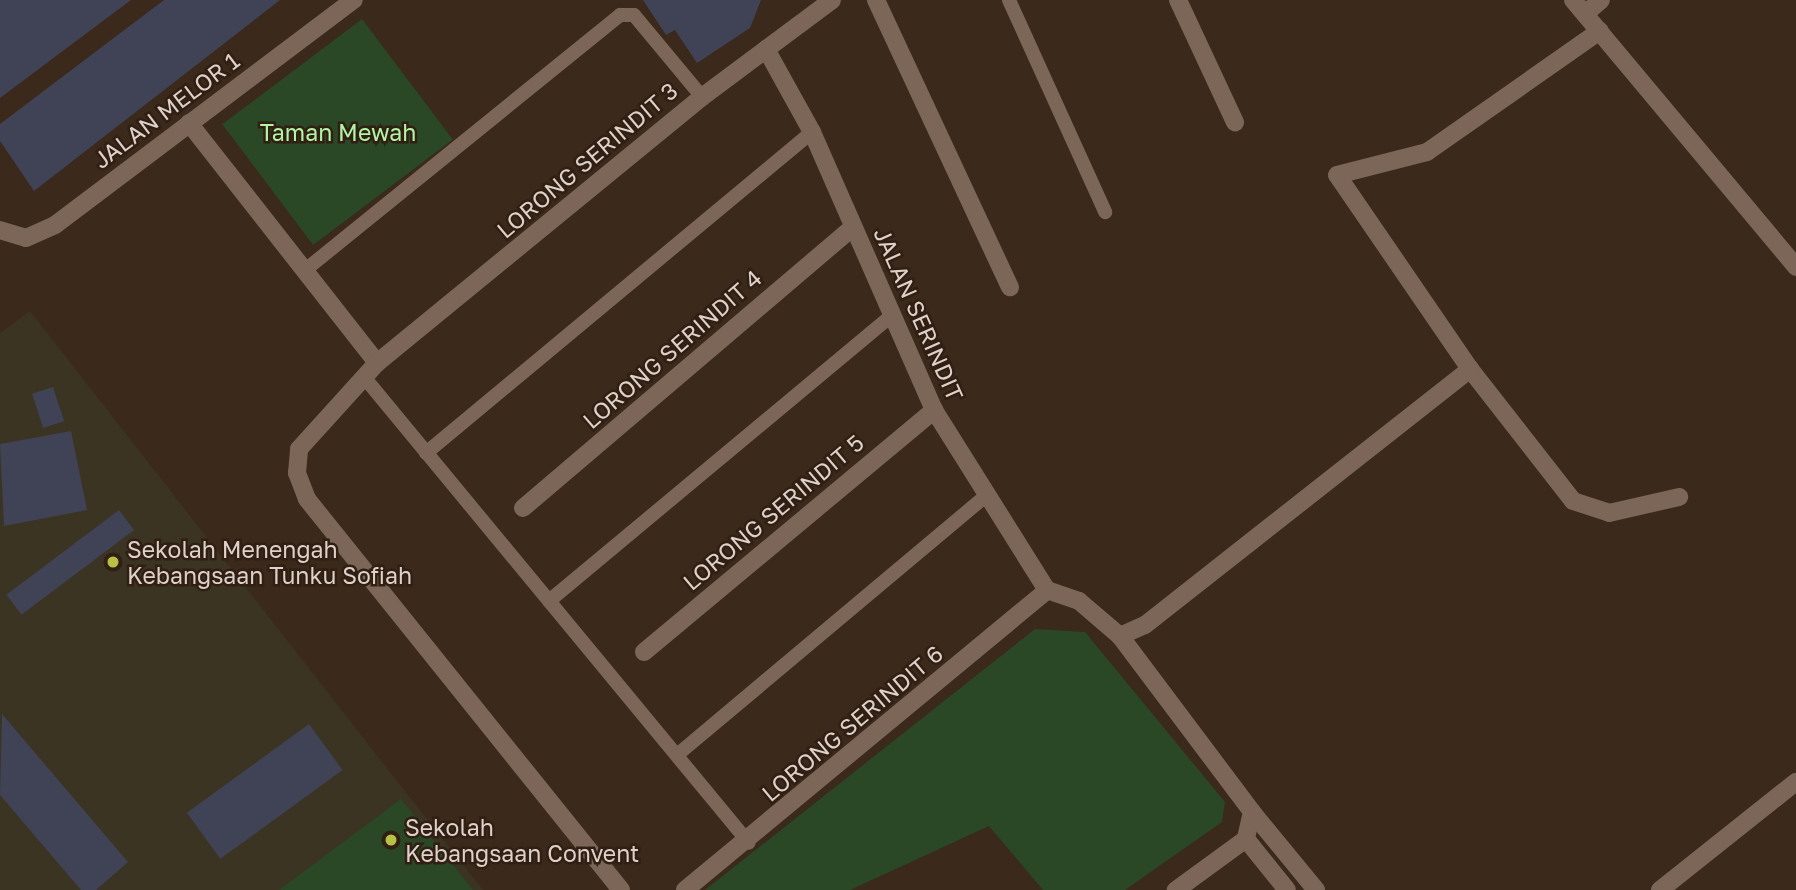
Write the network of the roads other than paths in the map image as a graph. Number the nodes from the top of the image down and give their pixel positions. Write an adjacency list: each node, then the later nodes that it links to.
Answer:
1 (354, 0): 13 (street, JALAN MELOR 1)
2 (832, 0): 10 (street, LORONG SERINDIT 3)
3 (876, 0): 20 (street)
4 (1009, 0): 15 (lane)
5 (1178, 0): 12 (street)
6 (1573, 0): 8 (street)
7 (1601, 0): 8 (street)
8 (1585, 14): 9 (street)
9 (1600, 31): 18 (street); 23 (street)
10 (765, 49): 11 (street, LORONG SERINDIT 3); 14 (street, JALAN SERINDIT)
11 (702, 97): 19 (lane); 22 (street, LORONG SERINDIT 3)
12 (1235, 122)
13 (188, 123): 17 (street, JALAN MELOR 1); 19 (street)
14 (812, 132): 16 (street, JALAN SERINDIT); 26 (lane)
15 (1105, 212)
16 (853, 226): 21 (street, JALAN SERINDIT); 29 (street, LORONG SERINDIT 4)
17 (0, 230)
18 (1796, 267)
19 (304, 271): 22 (street)
20 (1010, 288)
21 (892, 315): 25 (street, JALAN SERINDIT); 31 (lane)
22 (377, 363): 24 (street, LORONG SERINDIT 3)
23 (1470, 369): 28 (street); 32 (street)
24 (364, 377): 26 (lane); 39 (street, LORONG SERINDIT 3)
25 (934, 410): 27 (street, JALAN SERINDIT); 33 (street, LORONG SERINDIT 5)
26 (426, 453): 31 (lane)
27 (987, 495): 30 (street, JALAN SERINDIT); 34 (lane)
28 (1679, 497)
29 (523, 508)
30 (1046, 590): 32 (street); 38 (street, LORONG SERINDIT 6)
31 (549, 601): 34 (lane)
32 (1121, 636): 36 (street)
33 (644, 652)
34 (677, 755): 38 (lane)
35 (1796, 782): 44 (street)
36 (1252, 812): 37 (street); 43 (street)
37 (1246, 839): 41 (street); 42 (street)
38 (749, 843): 40 (street, LORONG SERINDIT 6)
39 (621, 890)
40 (685, 890)
41 (1176, 890)
42 (1287, 890)
43 (1315, 890)
44 (1660, 890)

